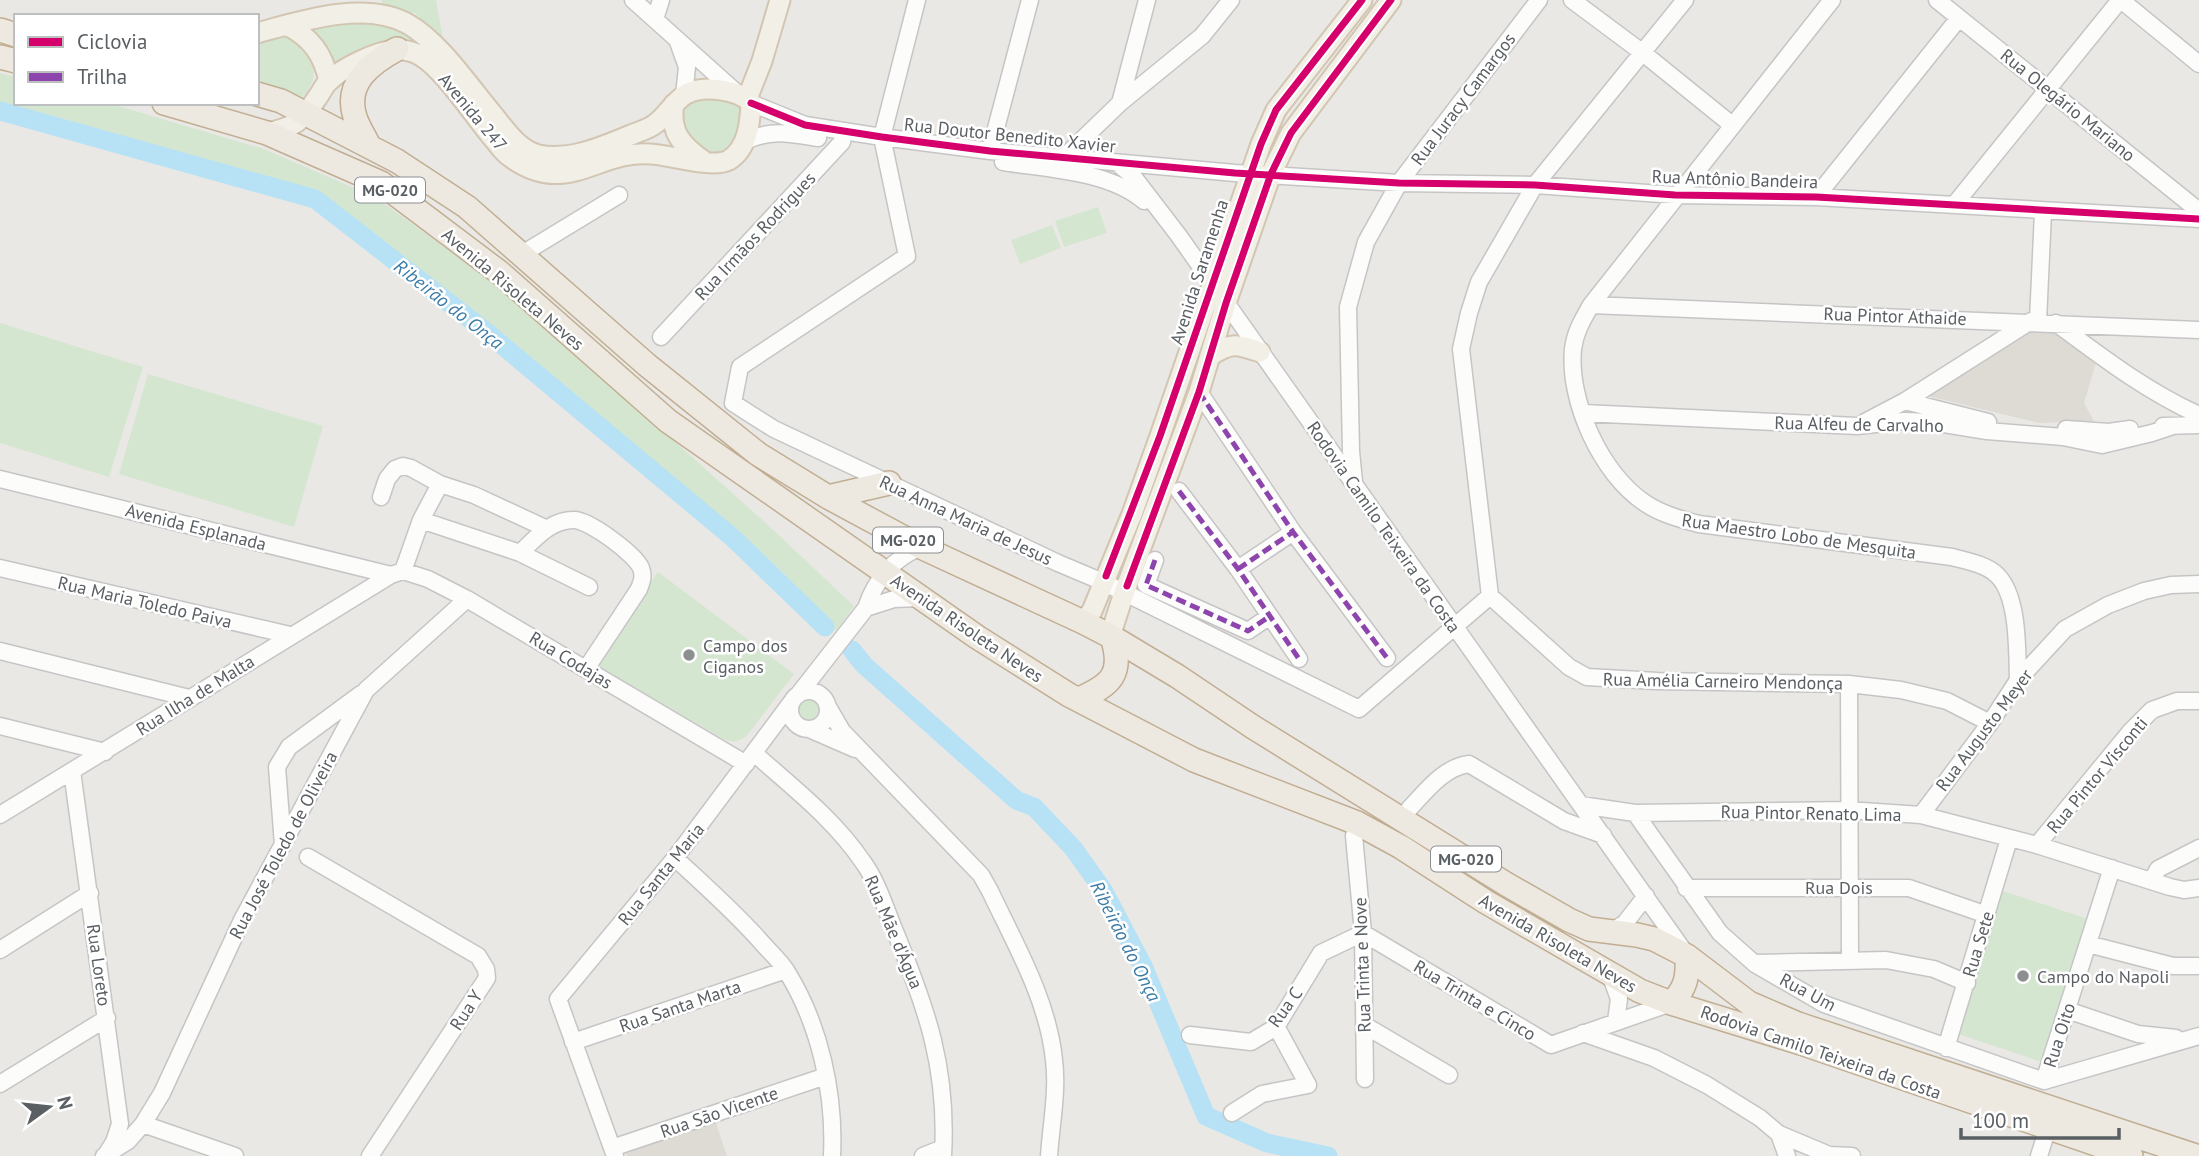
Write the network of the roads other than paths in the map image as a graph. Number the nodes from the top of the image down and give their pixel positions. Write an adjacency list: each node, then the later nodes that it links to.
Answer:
1 (633, 0): 17 (street, Rua Doutor Benedito Xavier)
2 (661, 0): 17 (street)
3 (780, 0): 27 (main road)
4 (917, 0): 36 (street)
5 (1030, 0): 38 (street)
6 (1147, 0): 29 (street)
7 (1231, 0): 29 (street)
8 (1362, 0): 43 (main road, Avenida Saramenha)
9 (1391, 0): 45 (main road, Avenida Saramenha)
10 (1539, 0): 46 (street, Rua Juracy Camargos)
11 (1572, 0): 22 (street)
12 (1685, 0): 22 (street)
13 (1832, 0): 32 (street, Rua Maestro Lobo de Mesquita)
14 (1937, 0): 16 (street, Rua Olegário Mariano)
15 (2120, 0): 23 (street); 25 (street)
16 (1959, 18): 25 (street, Rua Olegário Mariano); 50 (street)
17 (655, 19): 20 (street, Rua Doutor Benedito Xavier)
18 (286, 25): 19 (main road, Avenida 247); 24 (main road); 28 (main road, Avenida 247)
19 (259, 32)
20 (675, 36): 27 (street, Rua Doutor Benedito Xavier); 28 (street)
21 (397, 49): 24 (main road); 37 (highway); 40 (main road, Avenida 247)
22 (1643, 53): 32 (street); 47 (street)
23 (2199, 64)
24 (329, 81): 31 (main road)
25 (2049, 88): 51 (street); 52 (street, Rua Olegário Mariano)
26 (259, 95): 31 (highway, Avenida Risoleta Neves / MG-020)
27 (745, 98): 28 (main road); 34 (street, Rua Doutor Benedito Xavier); 35 (main road)
28 (679, 100): 40 (main road)
29 (1120, 103): 39 (street)
30 (171, 105): 33 (highway, Avenida Risoleta Neves / MG-020)
31 (307, 114): 33 (main road); 37 (highway, Avenida Risoleta Neves / MG-020)
32 (1732, 125): 49 (street, Rua Maestro Lobo de Mesquita)
33 (267, 133): 89 (highway, Avenida Risoleta Neves / MG-020)
34 (843, 137): 35 (street, Rua Doutor Benedito Xavier); 36 (street, Rua Doutor Benedito Xavier); 63 (street, Rua Irmãos Rodrigues)
35 (745, 141): 40 (main road)
36 (882, 142): 38 (street, Rua Doutor Benedito Xavier); 42 (street, Rua Doutor Benedito Xavier); 75 (street, Rua Anna Maria de Jesus)
37 (369, 146): 56 (highway, Avenida Risoleta Neves / MG-020)
38 (990, 151): 39 (street, Rua Doutor Benedito Xavier)
39 (1065, 158): 41 (street, Rua Doutor Benedito Xavier); 42 (street)
40 (708, 163)
41 (1117, 163): 43 (street, Rua Doutor Benedito Xavier); 44 (street); 55 (street, Rodovia Camilo Teixeira da Costa)
42 (1040, 168): 44 (street, Rua Doutor Benedito Xavier)
43 (1249, 173): 45 (street, Rua Doutor Benedito Xavier); 57 (main road, Avenida Saramenha)
44 (1076, 174): 55 (street, Rua Doutor Benedito Xavier)
45 (1271, 174): 46 (street, Rua Antônio Bandeira); 58 (main road, Avenida Saramenha)
46 (1399, 183): 47 (street, Rua Antônio Bandeira); 76 (street, Rua Juracy Camargos)
47 (1535, 185): 49 (street, Rua Antônio Bandeira); 94 (street)
48 (619, 195): 56 (street)
49 (1675, 195): 50 (street, Rua Antônio Bandeira); 59 (street, Rua Maestro Lobo de Mesquita)
50 (1816, 197): 51 (street, Rua Antônio Bandeira)
51 (1954, 205): 53 (street, Rua Antônio Bandeira)
52 (2199, 211)
53 (2043, 212): 54 (street, Rua Antônio Bandeira); 60 (street)
54 (2199, 219)
55 (1179, 236): 57 (street, Rodovia Camilo Teixeira da Costa)
56 (522, 254): 79 (highway, Avenida Risoleta Neves / MG-020)
57 (1212, 284): 58 (street, Rodovia Camilo Teixeira da Costa); 90 (main road, Avenida Saramenha)
58 (1226, 303): 64 (street, Rodovia Camilo Teixeira da Costa); 65 (main road, Avenida Saramenha)
59 (1591, 304): 60 (street, Rua Pintor Athaide); 68 (street, Rua Maestro Lobo de Mesquita)
60 (2034, 321): 61 (street, Rua Pintor Athaide); 67 (street)
61 (2056, 323): 62 (street, Rua Pintor Athaide); 69 (street)
62 (2199, 330)
63 (661, 337)
64 (1260, 352): 65 (main road); 76 (street, Rodovia Camilo Teixeira da Costa)
65 (1210, 356): 66 (main road, Avenida Saramenha)
66 (1199, 392): 82 (street); 93 (main road, Avenida Saramenha)
67 (1905, 401): 71 (street); 72 (street, Rua Alfeu de Carvalho)
68 (1583, 413): 71 (street, Rua Alfeu de Carvalho); 108 (street, Rua Maestro Lobo de Mesquita)
69 (2199, 415)
70 (2199, 425): 72 (street, Rua Alfeu de Carvalho)
71 (1857, 426): 72 (street, Rua Alfeu de Carvalho)
72 (2173, 426)
73 (0, 479): 88 (street, Avenida Esplanada)
74 (440, 484): 78 (street); 80 (street); 81 (street)
75 (889, 484): 79 (highway); 90 (street, Rua Anna Maria de Jesus)
76 (1354, 485): 100 (street, Rodovia Camilo Teixeira da Costa)
77 (1179, 491): 87 (street)
78 (381, 497)
79 (828, 497): 83 (highway, Avenida Risoleta Neves / MG-020)
80 (421, 520): 84 (street); 88 (street)
81 (545, 528): 84 (street); 107 (street)
82 (1293, 532): 87 (street); 105 (street)
83 (921, 547): 89 (street, Rua Santa Maria); 99 (highway, Avenida Risoleta Neves / MG-020)
84 (520, 553): 92 (street)
85 (1155, 560): 98 (street)
86 (0, 568): 101 (street, Rua Maria Toledo Paiva)
87 (1238, 569): 98 (street)
88 (397, 573): 96 (street, Rua Codajas); 101 (street, Rua Ilha de Malta)
89 (885, 573): 95 (highway, Avenida Risoleta Neves / MG-020); 97 (street, Rua Santa Maria)
90 (1103, 582): 93 (street, Rua Anna Maria de Jesus); 99 (main road, Avenida Saramenha)
91 (2199, 584): 108 (street, Rua Augusto Meyer)
92 (589, 587)
93 (1124, 593): 100 (street, Rua Anna Maria de Jesus); 102 (main road, Avenida Saramenha)
94 (1490, 596): 100 (street, Rua Anna Maria de Jesus); 109 (street, Rua Amélia Carneiro Mendonça)
95 (920, 598): 97 (street); 113 (highway, Avenida Risoleta Neves / MG-020)
96 (467, 599): 107 (street, Rua Codajas); 110 (street, Rua José Toledo de Oliveira)
97 (863, 611): 103 (street, Rua Santa Maria)
98 (1270, 616): 106 (street)
99 (1083, 622): 102 (highway, Avenida Risoleta Neves / MG-020)
100 (1454, 627): 124 (street, Rodovia Camilo Teixeira da Costa)
101 (290, 635): 111 (street, Rua Ilha de Malta)
102 (1112, 637): 113 (highway); 150 (highway, Avenida Risoleta Neves / MG-020)
103 (832, 650): 112 (street, Rua Santa Maria); 115 (street, Rua Santa Maria)
104 (0, 651): 111 (street)
105 (1387, 658)
106 (1298, 659)
107 (586, 669): 121 (street, Rua Codajas)
108 (2018, 680): 116 (street, Rua Augusto Meyer)
109 (1849, 684): 116 (street, Rua Amélia Carneiro Mendonça); 126 (street)
110 (366, 690): 135 (street, Rua José Toledo de Oliveira); 135 (street)
111 (189, 698): 120 (street, Rua Ilha de Malta)
112 (796, 698): 115 (street); 118 (street); 121 (street, Rua Santa Maria)
113 (1079, 699): 128 (highway, Avenida Risoleta Neves / MG-020)
114 (2199, 701): 136 (street, Rua Pintor Visconti)
115 (827, 704): 118 (street); 119 (street)
116 (1990, 723): 130 (street, Rua Augusto Meyer)
117 (0, 726): 120 (street)
118 (806, 729): 119 (street); 121 (street, Rua Santa Maria)
119 (860, 751): 187 (street)
120 (105, 752): 122 (street, Rua Ilha de Malta)
121 (753, 754): 140 (street, Rua Santa Maria); 181 (street, Rua Mãe d'Água)
122 (72, 771): 123 (street, Rua Ilha de Malta); 146 (street, Rua Loreto)
123 (7, 804): 129 (street, Rua Ilha de Malta)
124 (1581, 805): 127 (street, Rua Pintor Renato Lima); 131 (street); 133 (street, Rodovia Camilo Teixeira da Costa)
125 (1409, 808): 131 (street)
126 (1848, 810): 127 (street, Rua Pintor Renato Lima); 130 (street, Rua Pintor Renato Lima); 143 (street)
127 (1635, 813): 144 (street, Rua Um)
128 (1335, 814): 132 (highway, Avenida Risoleta Neves / MG-020); 138 (street, Rua Trinta e Nove)
129 (0, 815)
130 (1921, 815): 134 (street, Rua Pintor Renato Lima)
131 (1564, 821): 133 (street)
132 (1357, 823): 138 (street, Rua Trinta e Nove); 158 (highway, Avenida Risoleta Neves / MG-020)
133 (1603, 835): 147 (street, Rodovia Camilo Teixeira da Costa)
134 (2009, 839): 136 (street, Rua Pintor Renato Lima); 148 (street, Rua Sete)
135 (283, 845): 178 (street, Rua José Toledo de Oliveira)
136 (2037, 845): 141 (street, Rua Pintor Renato Lima)
137 (2199, 848): 142 (street)
138 (1355, 851): 149 (street, Rua Trinta e Nove)
139 (308, 857): 184 (street, Rua Y)
140 (675, 858): 157 (street); 169 (street, Rua Santa Maria)
141 (2112, 868): 142 (street, Rua Pintor Renato Lima); 151 (street, Rua Oito)
142 (2152, 880): 145 (street, Rua Pintor Renato Lima)
143 (1851, 887): 144 (street, Rua Dois); 148 (street, Rua Dois); 154 (street)
144 (1686, 888): 155 (street, Rua Um)
145 (2199, 888)
146 (90, 893): 152 (street); 162 (street, Rua Loreto)
147 (1646, 896): 150 (street); 153 (street, Rodovia Camilo Teixeira da Costa)
148 (1987, 915): 159 (street, Rua Sete)
149 (1363, 933): 164 (street, Rua Trinta e Nove); 165 (street, Rua C); 166 (street, Rua Trinta e Cinco)
150 (1608, 933): 153 (highway, Avenida Risoleta Neves / MG-020)
151 (2088, 944): 156 (street); 161 (street, Rua Oito)
152 (0, 950)
153 (1687, 956): 160 (highway); 177 (highway, Rodovia Camilo Teixeira da Costa / MG-020)
154 (1850, 961): 155 (street); 159 (street)
155 (1755, 964): 170 (street, Rua Um)
156 (2199, 966)
157 (786, 970): 169 (street, Rua Santa Marta); 172 (street)
158 (1610, 974): 160 (highway, Avenida Risoleta Neves / MG-020); 163 (street)
159 (1967, 983): 170 (street, Rua Sete)
160 (1671, 1003): 163 (street, Rua Trinta e Cinco); 177 (highway, Rodovia Camilo Teixeira da Costa / MG-020)
161 (2067, 1010): 168 (street); 174 (street, Rua Oito)
162 (107, 1018): 175 (street); 182 (street, Rua Loreto)
163 (1616, 1021): 166 (street, Rua Trinta e Cinco)
164 (1364, 1025): 171 (street); 173 (street, Rua Trinta e Nove)
165 (1276, 1026): 167 (street, Rua C); 176 (street)
166 (1583, 1033): 179 (street)
167 (1190, 1035)
168 (2194, 1037): 174 (street)
169 (573, 1042): 180 (street)
170 (1947, 1048): 174 (street, Rua Um)
171 (1449, 1074)
172 (826, 1076): 180 (street, Rua São Vicente); 185 (street)
173 (1365, 1079)
174 (2044, 1081)
175 (0, 1084)
176 (1232, 1113)
177 (2051, 1119): 190 (street); 191 (highway, Rodovia Camilo Teixeira da Costa / MG-020); 192 (highway, Rodovia Camilo Teixeira da Costa / MG-020)
178 (143, 1124): 182 (street); 183 (street)
179 (1779, 1134): 188 (street); 189 (street)
180 (613, 1152)
181 (943, 1152): 186 (street)
182 (105, 1156)
183 (235, 1156)
184 (370, 1156)
185 (832, 1156)
186 (923, 1156)
187 (1049, 1156)
188 (1787, 1156)
189 (1852, 1156)
190 (2039, 1156)
191 (2131, 1156)
192 (2196, 1156)

